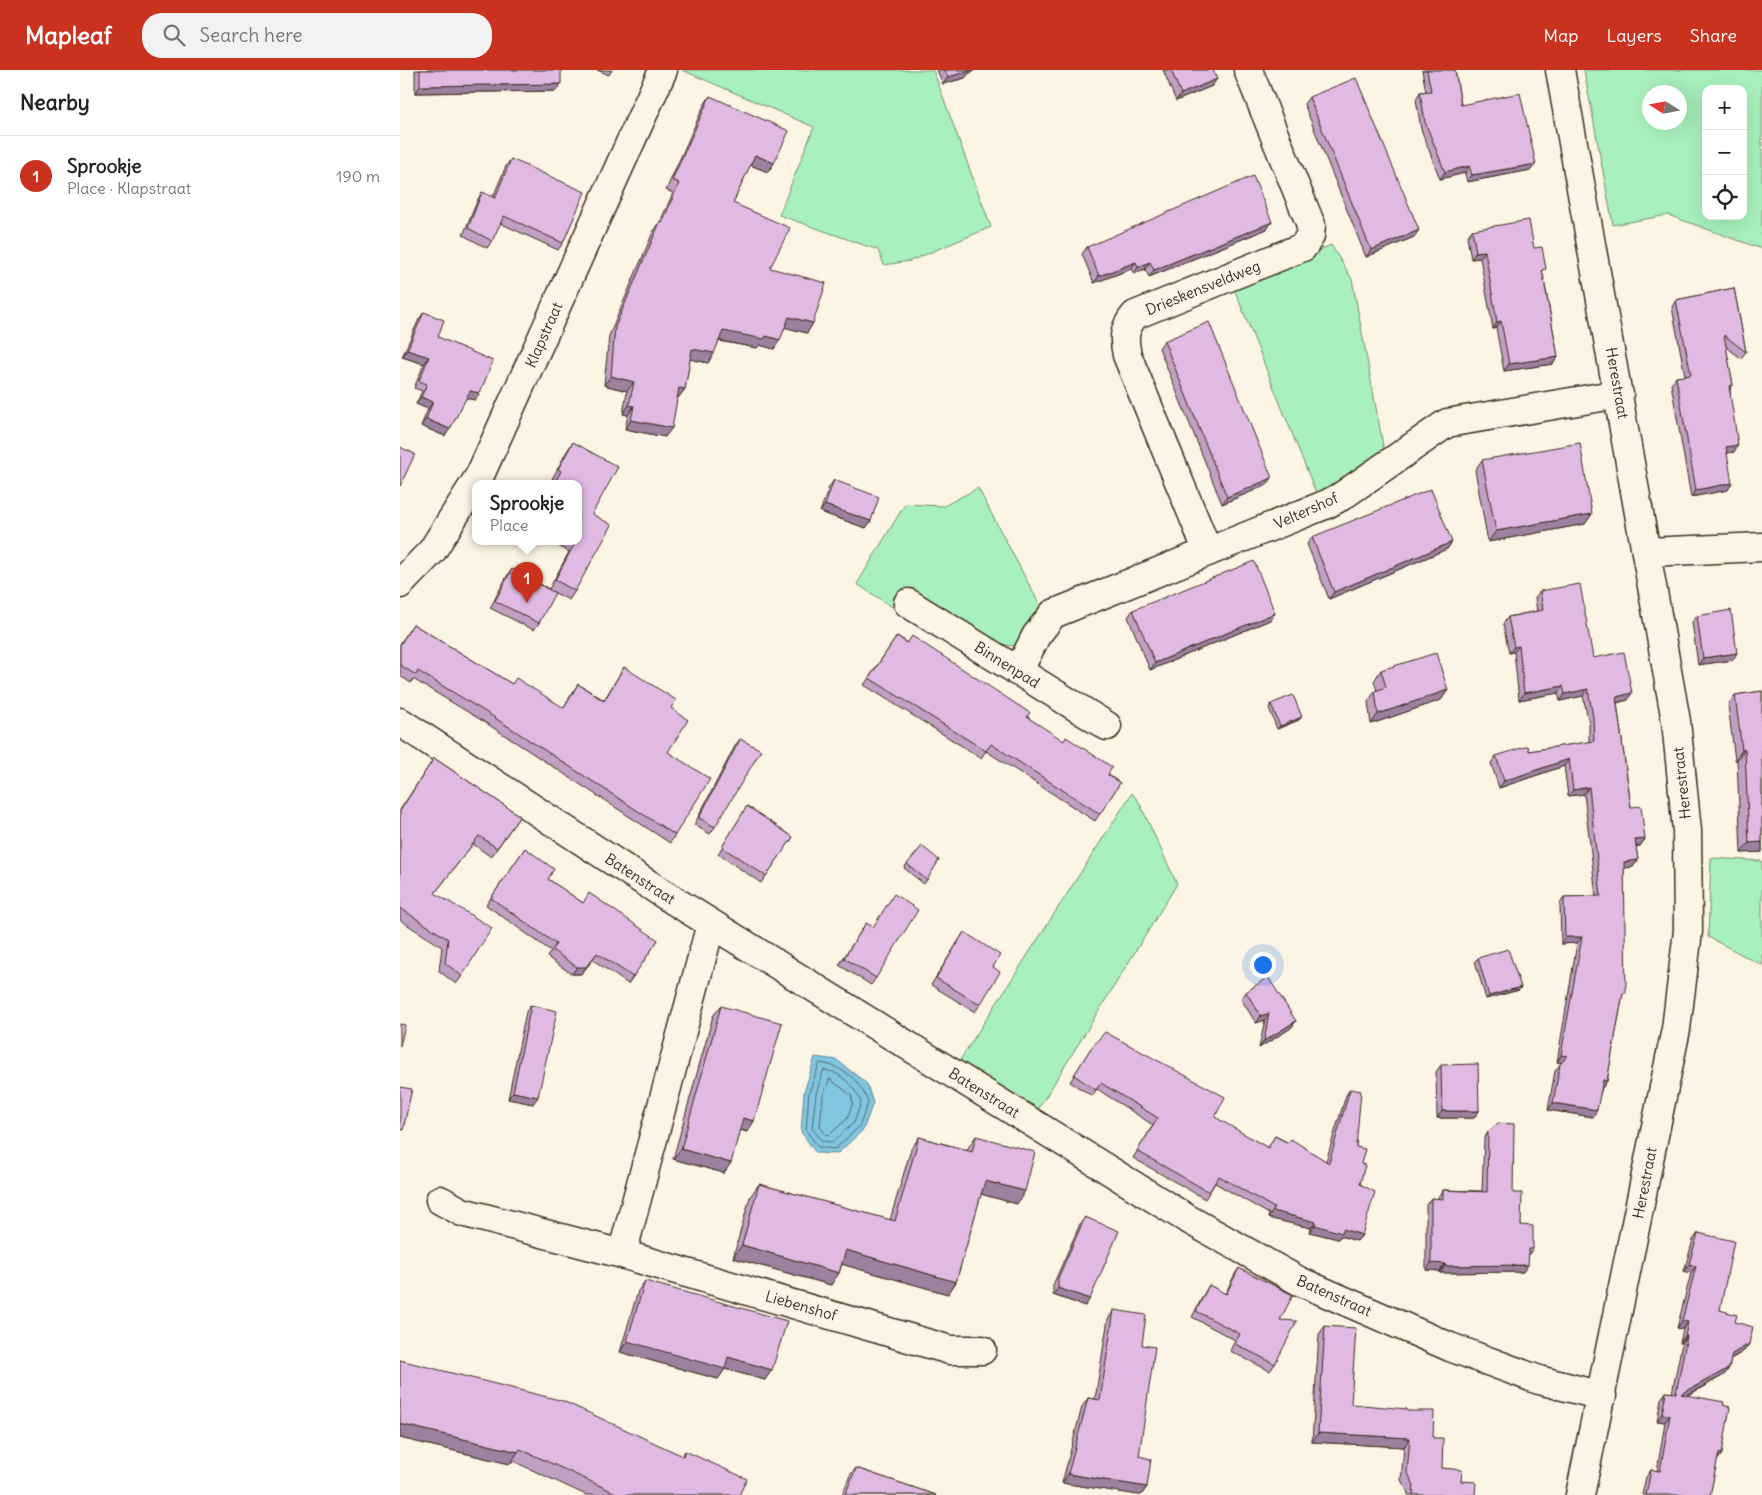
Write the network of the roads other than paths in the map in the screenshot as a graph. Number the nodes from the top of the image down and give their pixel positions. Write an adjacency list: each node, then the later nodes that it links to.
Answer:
1 (663, 70): 5 (street, Klapstraat)
2 (1248, 70): 8 (street, Drieskensveldweg)
3 (1560, 70): 4 (street, Herestraat)
4 (1618, 394): 8 (street, Veltershof); 9 (street, Herestraat)
5 (477, 480)
6 (472, 488): 10 (street, Klapstraat)
7 (1762, 547): 9 (street)
8 (1208, 552): 12 (street, Veltershof)
9 (1647, 552): 19 (street, Herestraat)
10 (400, 584)
11 (908, 603): 12 (street, Binnenpad)
12 (1018, 672): 14 (street, Binnenpad)
13 (400, 722): 15 (street, Batenstraat)
14 (1106, 726)
15 (711, 924): 17 (street); 19 (street, Batenstraat)
16 (440, 1200): 17 (street, Liebenshof)
17 (622, 1254): 18 (street, Liebenshof)
18 (982, 1350)
19 (1602, 1396): 20 (street, Herestraat)
20 (1580, 1495)

